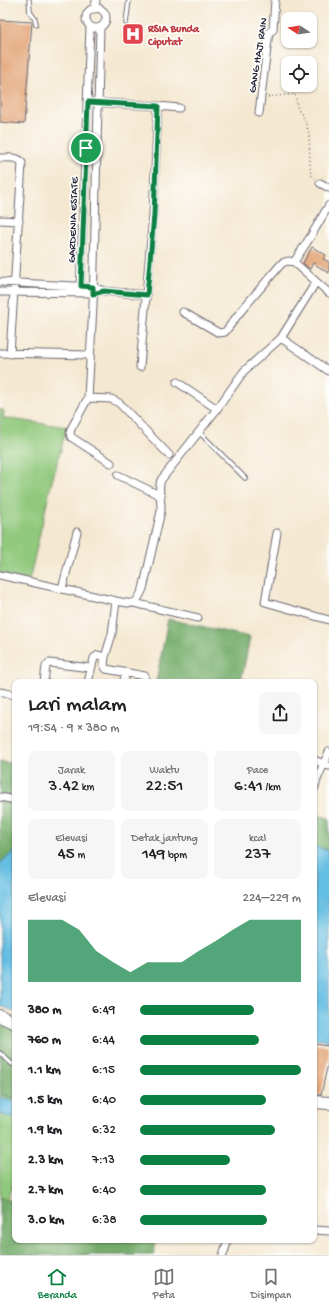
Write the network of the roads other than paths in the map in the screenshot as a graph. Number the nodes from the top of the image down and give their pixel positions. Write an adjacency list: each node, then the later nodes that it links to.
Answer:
1 (29, 0): 7 (lane)
2 (96, 0): 5 (street)
3 (129, 0): 6 (lane)
4 (275, 0): 14 (street, GANG HAJI RAIN)
5 (95, 9): 8 (street); 9 (street)
6 (126, 23)
7 (36, 24)
8 (90, 27): 9 (street); 10 (street, GARDENIA ESTATE)
9 (100, 27): 11 (street, GARDENIA ESTATE)
10 (88, 102): 11 (street); 25 (street, GARDENIA ESTATE)
11 (99, 102): 12 (street); 26 (street, GARDENIA ESTATE)
12 (158, 106): 13 (street); 31 (street)
13 (179, 108)
14 (259, 113)
15 (0, 158): 20 (street)
16 (320, 183): 17 (street)
17 (329, 188)
18 (329, 205): 21 (street)
19 (0, 220): 20 (street)
20 (19, 221): 23 (street)
21 (294, 262): 24 (street); 32 (street)
22 (0, 282): 23 (street)
23 (15, 282): 25 (street); 28 (street)
24 (316, 282): 30 (street); 33 (street)
25 (81, 286): 26 (street); 29 (street, GARDENIA ESTATE)
26 (93, 290): 29 (street); 31 (street); 36 (street, GARDENIA ESTATE)
27 (0, 292): 28 (street)
28 (15, 292): 29 (street); 35 (street)
29 (80, 293)
30 (329, 293)
31 (147, 295): 37 (street)
32 (183, 312)
33 (281, 338): 38 (street); 41 (street)
34 (0, 353): 35 (street)
35 (10, 354): 36 (street)
36 (89, 355): 40 (street, GARDENIA ESTATE)
37 (140, 367)
38 (329, 371)
39 (177, 382): 41 (street)
40 (88, 398): 43 (street); 44 (street)
41 (217, 409): 42 (street)
42 (199, 432): 46 (lane); 47 (street)
43 (169, 455)
44 (111, 463)
45 (118, 475): 47 (street)
46 (245, 478)
47 (161, 496): 53 (street)
48 (77, 532): 51 (street)
49 (277, 533): 55 (street)
50 (0, 575): 51 (street)
51 (62, 589): 52 (street)
52 (116, 601): 53 (street); 56 (street)
53 (134, 604): 54 (street)
54 (198, 618)
55 (329, 620)
56 (105, 657): 57 (street); 58 (street)
57 (91, 668): 60 (street); 61 (street)
58 (125, 673): 59 (street); 62 (street)
59 (145, 676)
60 (44, 679)
61 (89, 679)
62 (124, 679)
63 (0, 692): 64 (street)
64 (12, 694)
65 (329, 752): 66 (street)
66 (326, 765): 67 (street)
67 (317, 783)
68 (0, 797): 69 (street)
69 (12, 799)
70 (0, 1016): 71 (main road)
71 (12, 1022)
72 (0, 1053): 73 (lane)
73 (12, 1064)
74 (317, 1102): 75 (main road)
75 (329, 1103)
76 (317, 1230): 77 (street)
77 (329, 1231)
78 (227, 1243): 79 (street)
79 (223, 1255)

